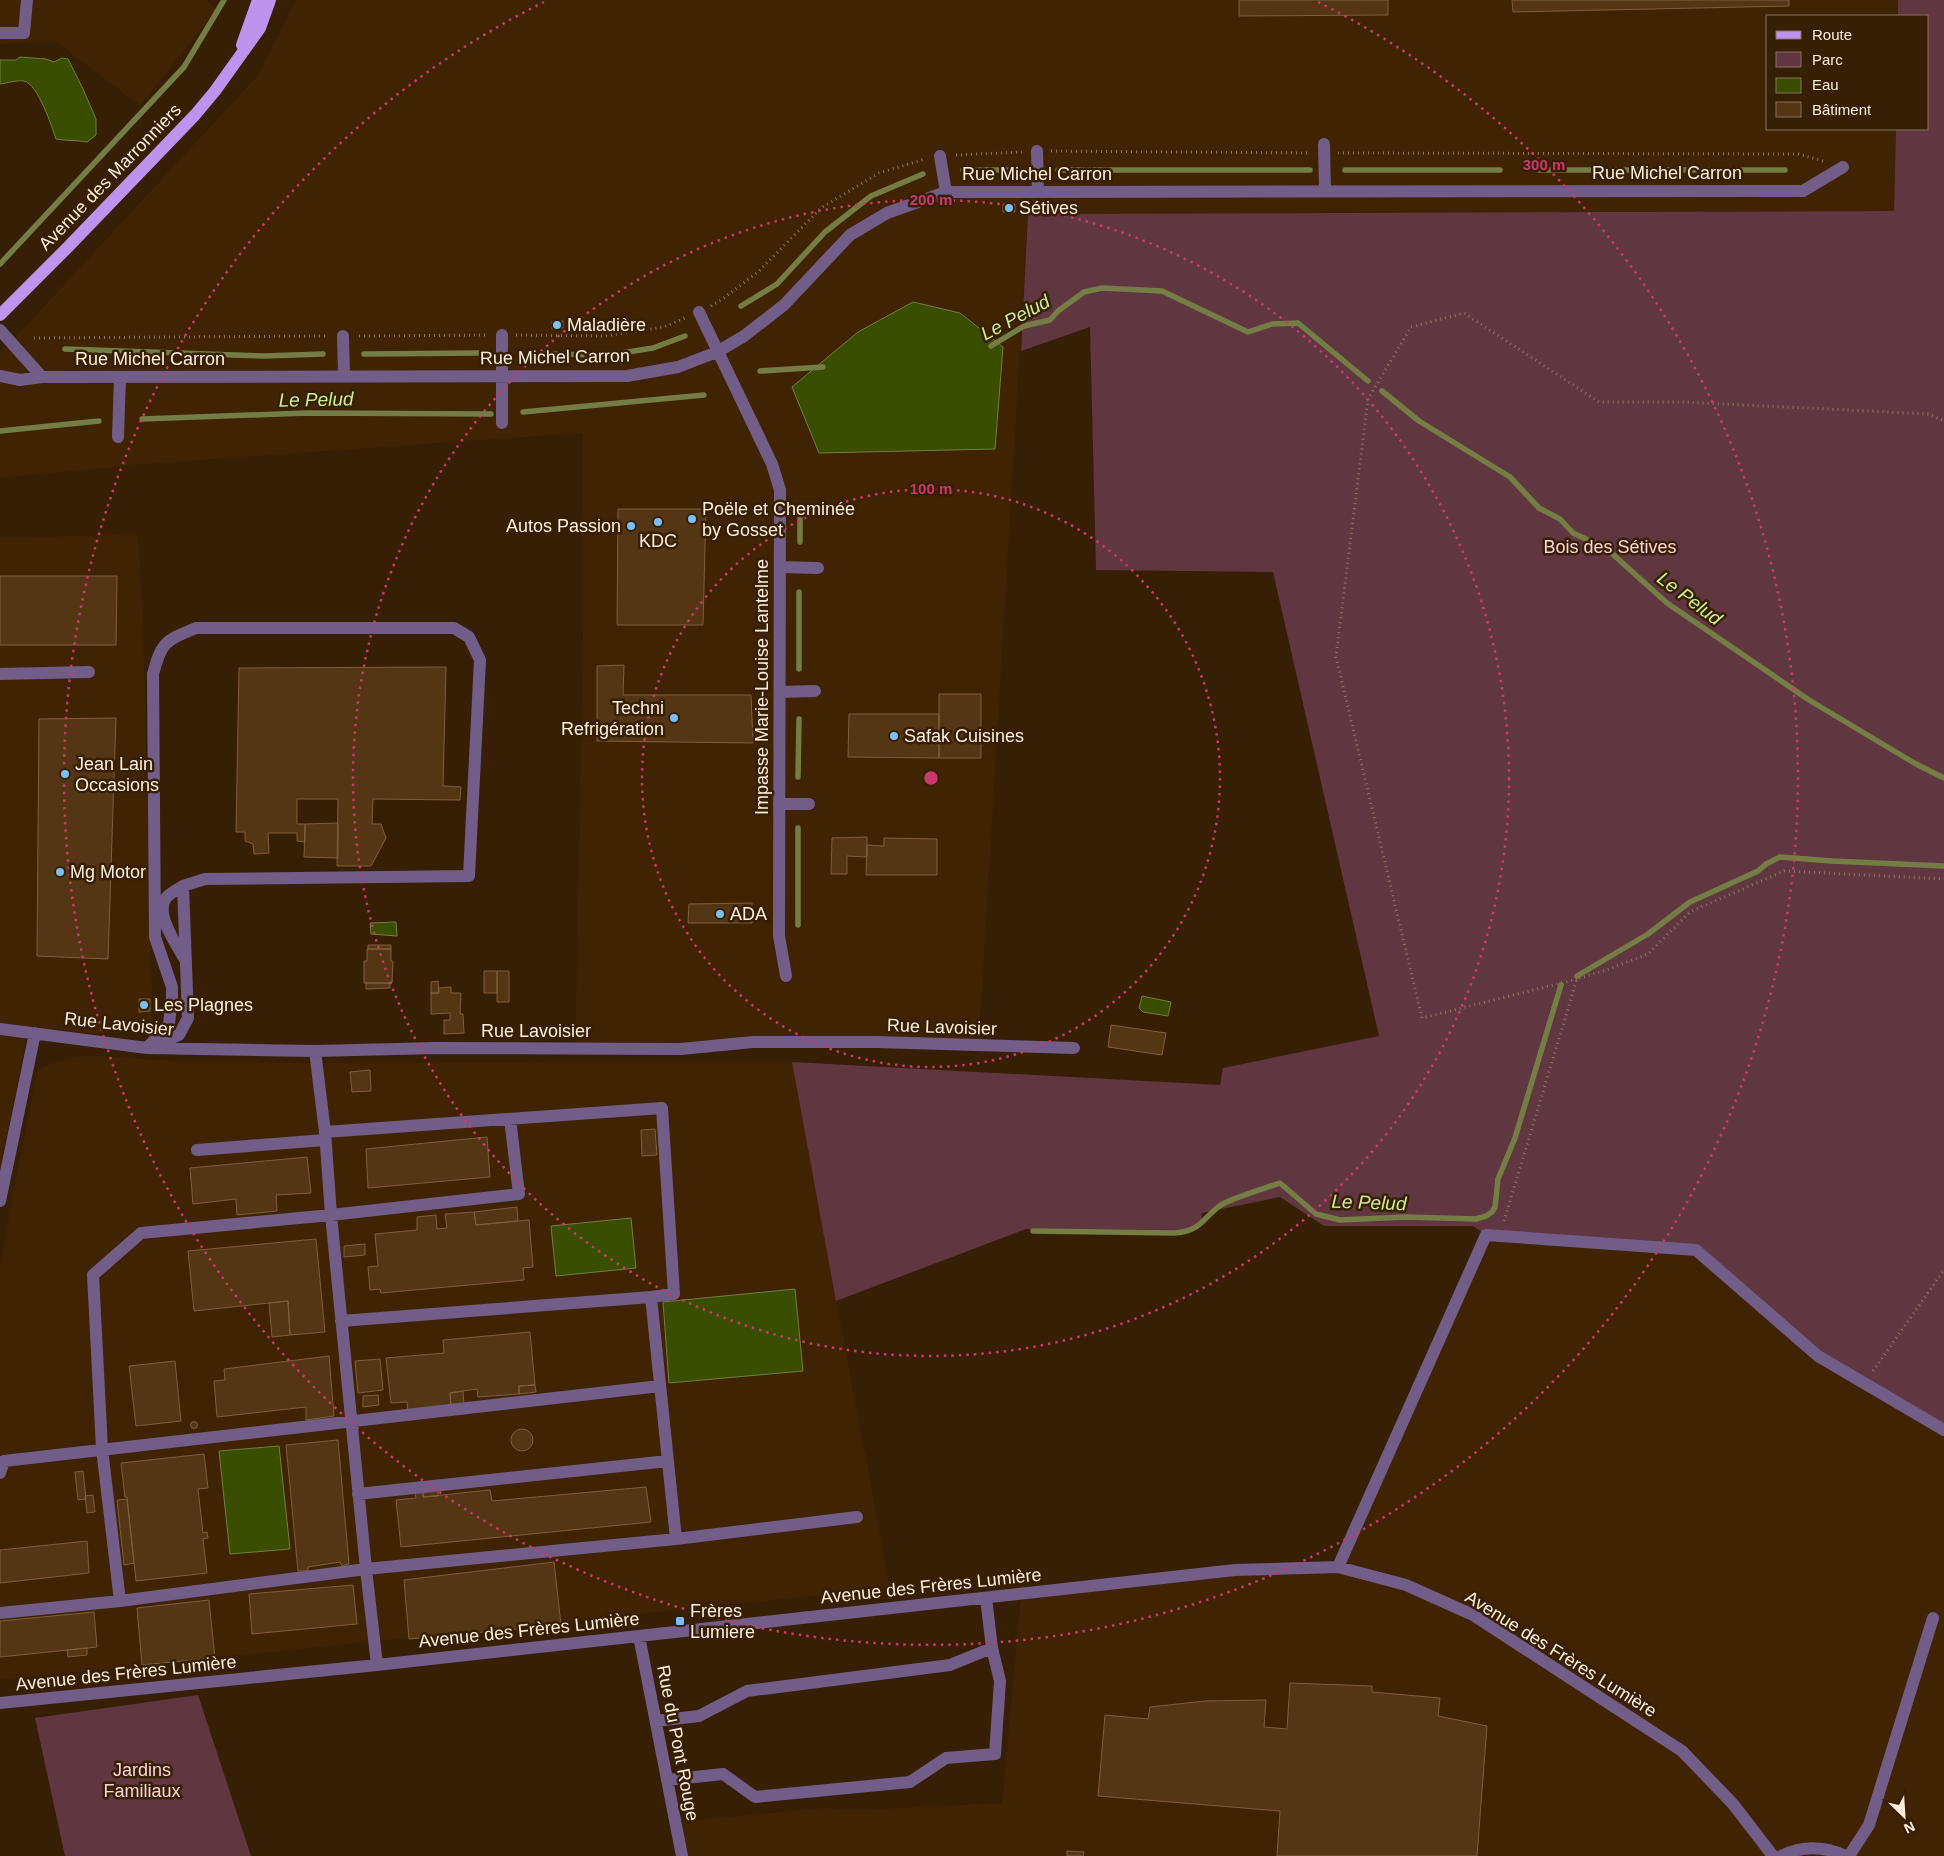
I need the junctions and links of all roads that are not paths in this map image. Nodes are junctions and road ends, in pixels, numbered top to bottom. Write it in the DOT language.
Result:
graph roads {
  1 [pos="27,0"];
  2 [pos="258,0"];
  3 [pos="270,0"];
  4 [pos="0,33"];
  5 [pos="238,57"];
  6 [pos="1324,149"];
  7 [pos="1037,151"];
  8 [pos="940,156"];
  9 [pos="1843,167"];
  10 [pos="1325,190"];
  11 [pos="1038,191"];
  12 [pos="946,192"];
  13 [pos="699,312"];
  14 [pos="0,315"];
  15 [pos="0,330"];
  16 [pos="502,335"];
  17 [pos="344,336"];
  18 [pos="717,352"];
  19 [pos="344,375"];
  20 [pos="0,376"];
  21 [pos="502,376"];
  22 [pos="42,377"];
  23 [pos="120,377"];
  24 [pos="502,423"];
  25 [pos="118,437"];
  26 [pos="780,567"];
  27 [pos="818,568"];
  28 [pos="89,672"];
  29 [pos="0,674"];
  30 [pos="815,691"];
  31 [pos="780,692"];
  32 [pos="779,804"];
  33 [pos="809,804"];
  34 [pos="183,886"];
  35 [pos="187,963"];
  36 [pos="786,976"];
  37 [pos="0,1029"];
  38 [pos="35,1033"];
  39 [pos="147,1048"];
  40 [pos="1074,1048"];
  41 [pos="315,1051"];
  42 [pos="510,1119"];
  43 [pos="325,1136"];
  44 [pos="197,1150"];
  45 [pos="0,1201"];
  46 [pos="331,1215"];
  47 [pos="651,1297"];
  48 [pos="341,1320"];
  49 [pos="660,1386"];
  50 [pos="351,1421"];
  51 [pos="1944,1430"];
  52 [pos="102,1449"];
  53 [pos="668,1461"];
  54 [pos="0,1473"];
  55 [pos="358,1494"];
  56 [pos="857,1517"];
  57 [pos="676,1539"];
  58 [pos="1338,1567"];
  59 [pos="366,1569"];
  60 [pos="986,1598"];
  61 [pos="120,1601"];
  62 [pos="0,1613"];
  63 [pos="1933,1618"];
  64 [pos="639,1636"];
  65 [pos="992,1648"];
  66 [pos="376,1664"];
  67 [pos="0,1703"];
  68 [pos="656,1721"];
  69 [pos="667,1780"];
  70 [pos="682,1856"];
  71 [pos="1773,1856"];
  72 [pos="1780,1856"];
  73 [pos="1848,1856"];
  1 -- 4 [label="street"];
  2 -- 5 [label="main road, Avenue des Marronniers"];
  3 -- 5 [label="main road, Avenue des Marronniers"];
  5 -- 14 [label="main road, Avenue des Marronniers"];
  6 -- 10 [label="street"];
  7 -- 11 [label="street"];
  8 -- 12 [label="street"];
  9 -- 10 [label="street, Rue Michel Carron"];
  10 -- 11 [label="street, Rue Michel Carron"];
  11 -- 12 [label="street, Rue Michel Carron"];
  12 -- 18 [label="street, Rue Michel Carron"];
  13 -- 18 [label="street, Impasse Marie-Louise Lantelme"];
  15 -- 22 [label="street"];
  16 -- 21 [label="street"];
  17 -- 19 [label="street"];
  18 -- 21 [label="street, Rue Michel Carron"];
  18 -- 26 [label="street, Impasse Marie-Louise Lantelme"];
  19 -- 21 [label="street, Rue Michel Carron"];
  19 -- 23 [label="street, Rue Michel Carron"];
  20 -- 22 [label="street, Rue Michel Carron"];
  21 -- 24 [label="street"];
  22 -- 23 [label="street, Rue Michel Carron"];
  23 -- 25 [label="street"];
  26 -- 27 [label="street"];
  26 -- 31 [label="street, Impasse Marie-Louise Lantelme"];
  28 -- 29 [label="street"];
  30 -- 31 [label="street"];
  31 -- 32 [label="street, Impasse Marie-Louise Lantelme"];
  32 -- 33 [label="street"];
  32 -- 36 [label="street, Impasse Marie-Louise Lantelme"];
  34 -- 35 [label="street"];
  34 -- 35 [label="street"];
  34 -- 39 [label="street"];
  35 -- 39 [label="street"];
  37 -- 38 [label="street, Rue Lavoisier"];
  38 -- 39 [label="street, Rue Lavoisier"];
  38 -- 45 [label="street"];
  39 -- 41 [label="street, Rue Lavoisier"];
  40 -- 41 [label="street, Rue Lavoisier"];
  41 -- 43 [label="street"];
  42 -- 43 [label="street"];
  42 -- 46 [label="street"];
  42 -- 47 [label="street"];
  43 -- 44 [label="street"];
  43 -- 46 [label="street"];
  46 -- 48 [label="street"];
  46 -- 52 [label="street"];
  47 -- 48 [label="street"];
  47 -- 49 [label="street"];
  48 -- 50 [label="street"];
  49 -- 50 [label="street"];
  49 -- 53 [label="street"];
  50 -- 52 [label="street"];
  50 -- 55 [label="street"];
  51 -- 58 [label="street"];
  52 -- 54 [label="street"];
  52 -- 61 [label="street"];
  53 -- 55 [label="street"];
  53 -- 57 [label="street"];
  55 -- 59 [label="street"];
  56 -- 57 [label="street"];
  57 -- 59 [label="street"];
  58 -- 60 [label="street, Avenue des Frères Lumière"];
  58 -- 71 [label="street, Avenue des Frères Lumière"];
  59 -- 61 [label="street"];
  59 -- 66 [label="street"];
  60 -- 64 [label="street, Avenue des Frères Lumière"];
  60 -- 65 [label="street"];
  61 -- 62 [label="street"];
  63 -- 73 [label="street"];
  64 -- 66 [label="street, Avenue des Frères Lumière"];
  64 -- 68 [label="street, Rue du Pont Rouge"];
  65 -- 68 [label="street"];
  65 -- 69 [label="street"];
  66 -- 67 [label="street, Avenue des Frères Lumière"];
  68 -- 69 [label="street, Rue du Pont Rouge"];
  69 -- 70 [label="street, Rue du Pont Rouge"];
  72 -- 73 [label="street"];
}
